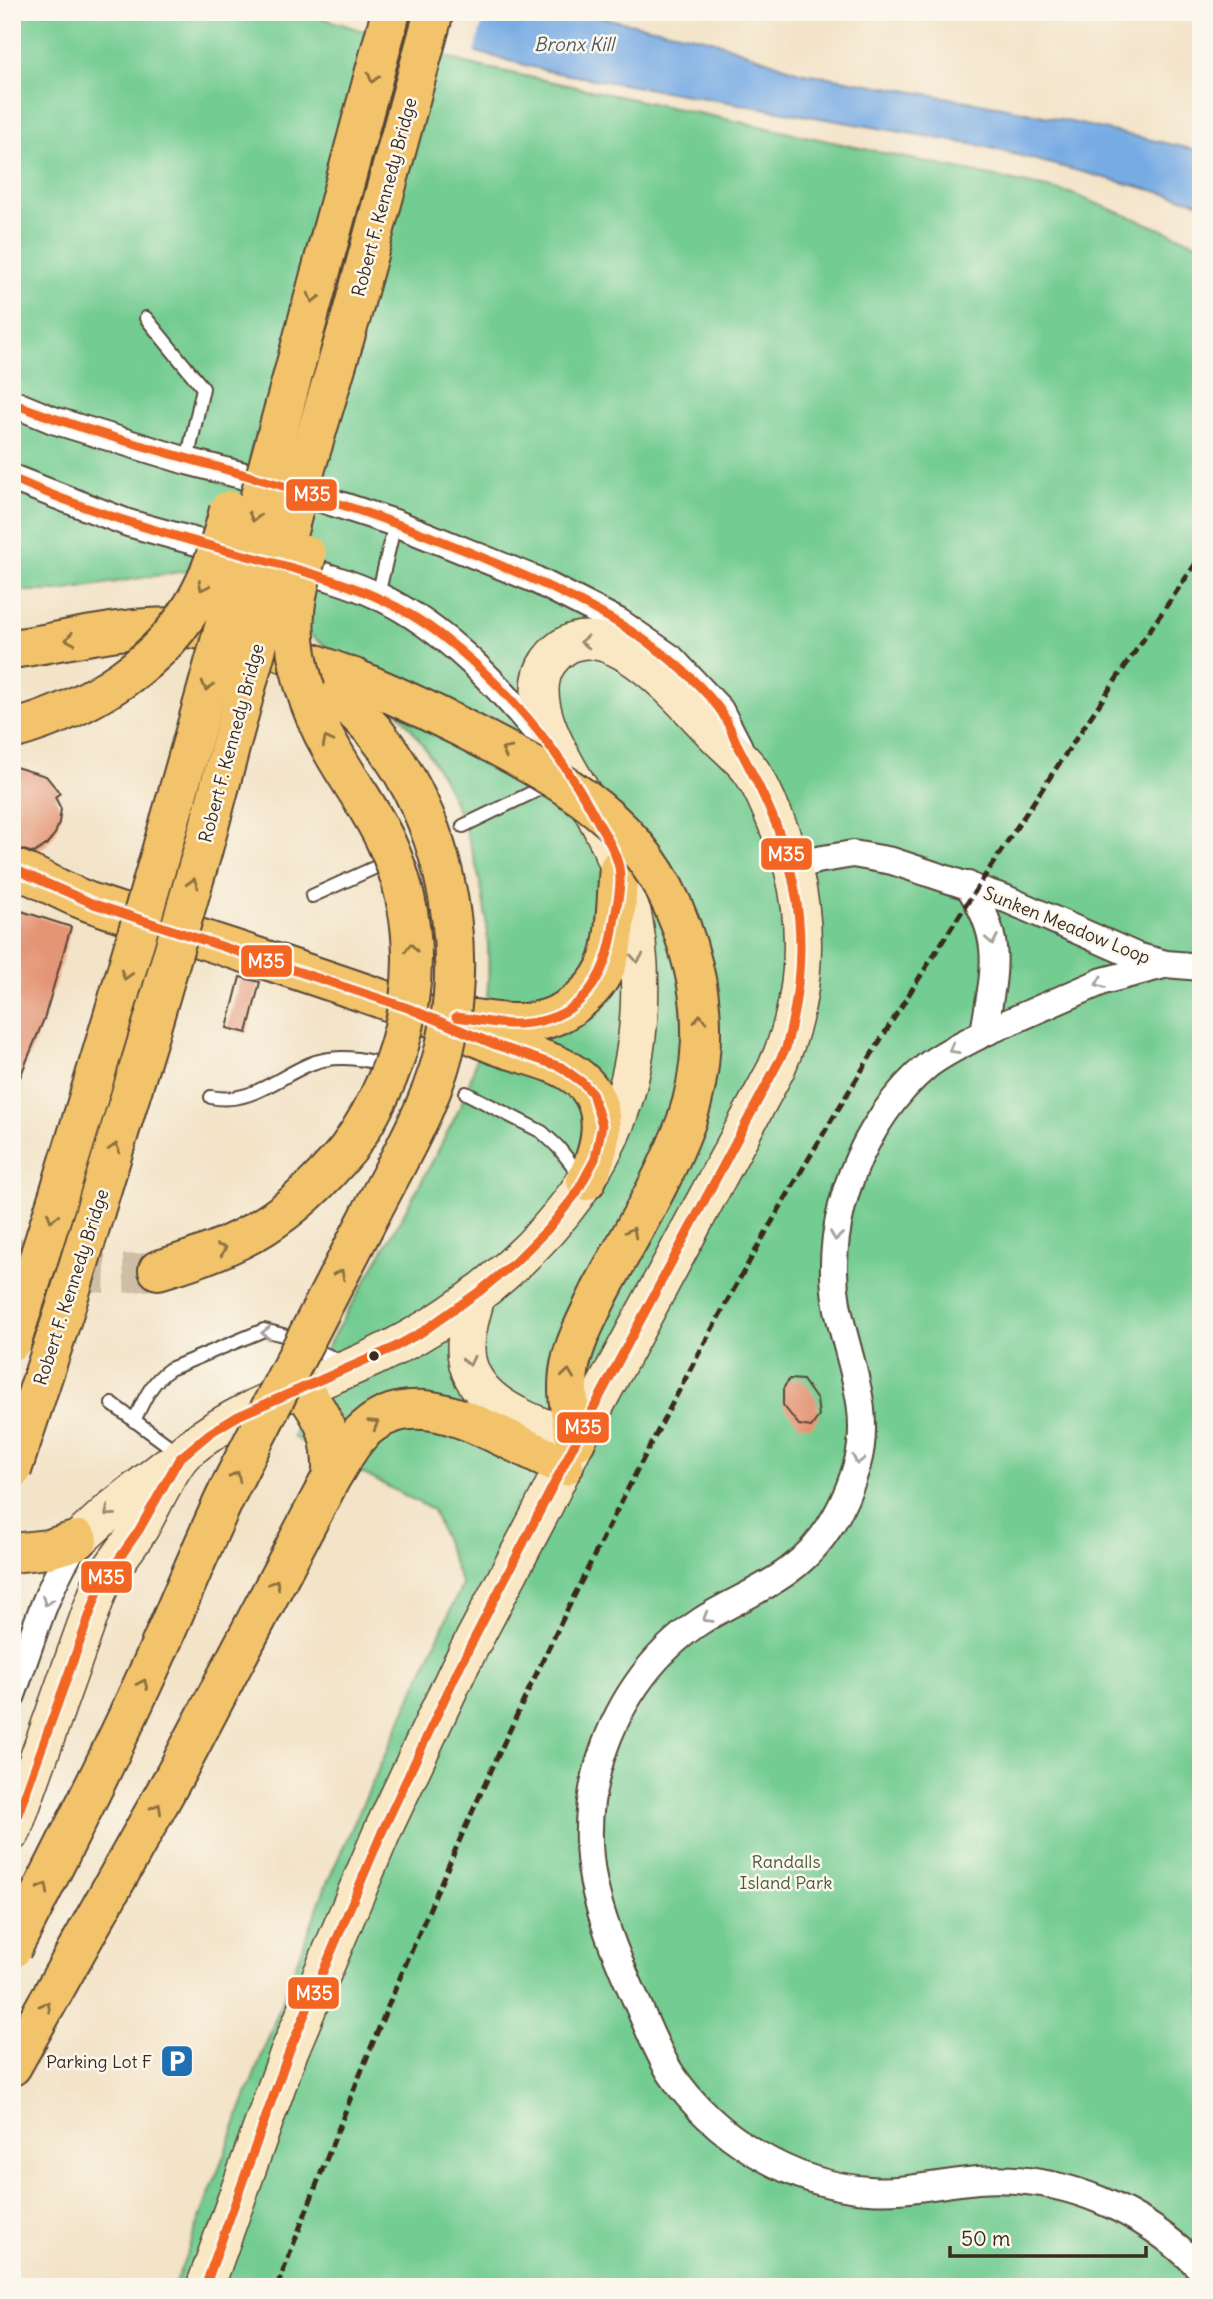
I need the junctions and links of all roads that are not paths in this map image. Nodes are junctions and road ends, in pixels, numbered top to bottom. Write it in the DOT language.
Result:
graph roads {
  1 [pos="365,12"];
  2 [pos="391,12"];
  3 [pos="434,12"];
  4 [pos="351,317"];
  5 [pos="146,318"];
  6 [pos="12,404"];
  7 [pos="187,461"];
  8 [pos="12,478"];
  9 [pos="395,523"];
  10 [pos="378,595"];
  11 [pos="12,649"];
  12 [pos="346,687"];
  13 [pos="12,730"];
  14 [pos="751,770"];
  15 [pos="571,774"];
  16 [pos="463,825"];
  17 [pos="376,867"];
  18 [pos="793,867"];
  19 [pos="12,868"];
  20 [pos="619,868"];
  21 [pos="968,885"];
  22 [pos="12,887"];
  23 [pos="312,896"];
  24 [pos="88,902"];
  25 [pos="1166,964"];
  26 [pos="1201,967"];
  27 [pos="419,1012"];
  28 [pos="984,1033"];
  29 [pos="374,1062"];
  30 [pos="466,1093"];
  31 [pos="211,1097"];
  32 [pos="586,1181"];
  33 [pos="158,1270"];
  34 [pos="477,1294"];
  35 [pos="12,1341"];
  36 [pos="351,1367"];
  37 [pos="301,1387"];
  38 [pos="112,1405"];
  39 [pos="134,1421"];
  40 [pos="570,1453"];
  41 [pos="181,1454"];
  42 [pos="12,1470"];
  43 [pos="331,1476"];
  44 [pos="78,1541"];
  45 [pos="12,1553"];
  46 [pos="12,1695"];
  47 [pos="12,1832"];
  48 [pos="12,1949"];
  49 [pos="12,2066"];
  50 [pos="1201,2269"];
  51 [pos="205,2287"];
  1 -- 13 [label="highway, one-way, bridge"];
  2 -- 35 [label="highway, one-way, bridge"];
  3 -- 4 [label="highway, Robert F. Kennedy Bridge"];
  33 -- 4 [label="highway, one-way, bridge"];
  42 -- 4 [label="highway, Robert F. Kennedy Bridge, one-way, bridge"];
  5 -- 7 [label="lane"];
  6 -- 7 [label="street"];
  7 -- 9 [label="street"];
  8 -- 10 [label="street"];
  9 -- 10 [label="lane"];
  9 -- 14 [label="street"];
  10 -- 15 [label="street"];
  12 -- 11 [label="highway, one-way"];
  40 -- 12 [label="highway, one-way, bridge"];
  48 -- 12 [label="highway, one-way, bridge"];
  14 -- 15 [label="street, one-way"];
  14 -- 18 [label="street"];
  15 -- 16 [label="lane"];
  15 -- 20 [label="street"];
  17 -- 23 [label="lane"];
  18 -- 21 [label="street, Sunken Meadow Loop"];
  18 -- 40 [label="street"];
  19 -- 24 [label="highway"];
  20 -- 27 [label="highway"];
  20 -- 32 [label="street, one-way"];
  21 -- 25 [label="street, Sunken Meadow Loop"];
  21 -- 28 [label="street, Sunken Meadow Loop, one-way"];
  22 -- 24 [label="highway"];
  24 -- 27 [label="highway"];
  25 -- 26 [label="street, Sunken Meadow Loop"];
  25 -- 28 [label="street, Sunken Meadow Loop, one-way"];
  27 -- 32 [label="highway"];
  28 -- 50 [label="street, Sunken Meadow Loop, one-way"];
  29 -- 31 [label="lane"];
  30 -- 32 [label="lane"];
  32 -- 34 [label="street"];
  34 -- 36 [label="street"];
  34 -- 40 [label="street, one-way"];
  36 -- 37 [label="street"];
  36 -- 39 [label="lane, one-way"];
  37 -- 41 [label="street"];
  37 -- 43 [label="highway"];
  38 -- 39 [label="lane"];
  39 -- 41 [label="lane"];
  43 -- 40 [label="highway, one-way"];
  40 -- 51 [label="street"];
  41 -- 44 [label="street, one-way"];
  41 -- 47 [label="street"];
  49 -- 43 [label="highway, one-way"];
  44 -- 45 [label="highway"];
  44 -- 46 [label="street, one-way"];
}
